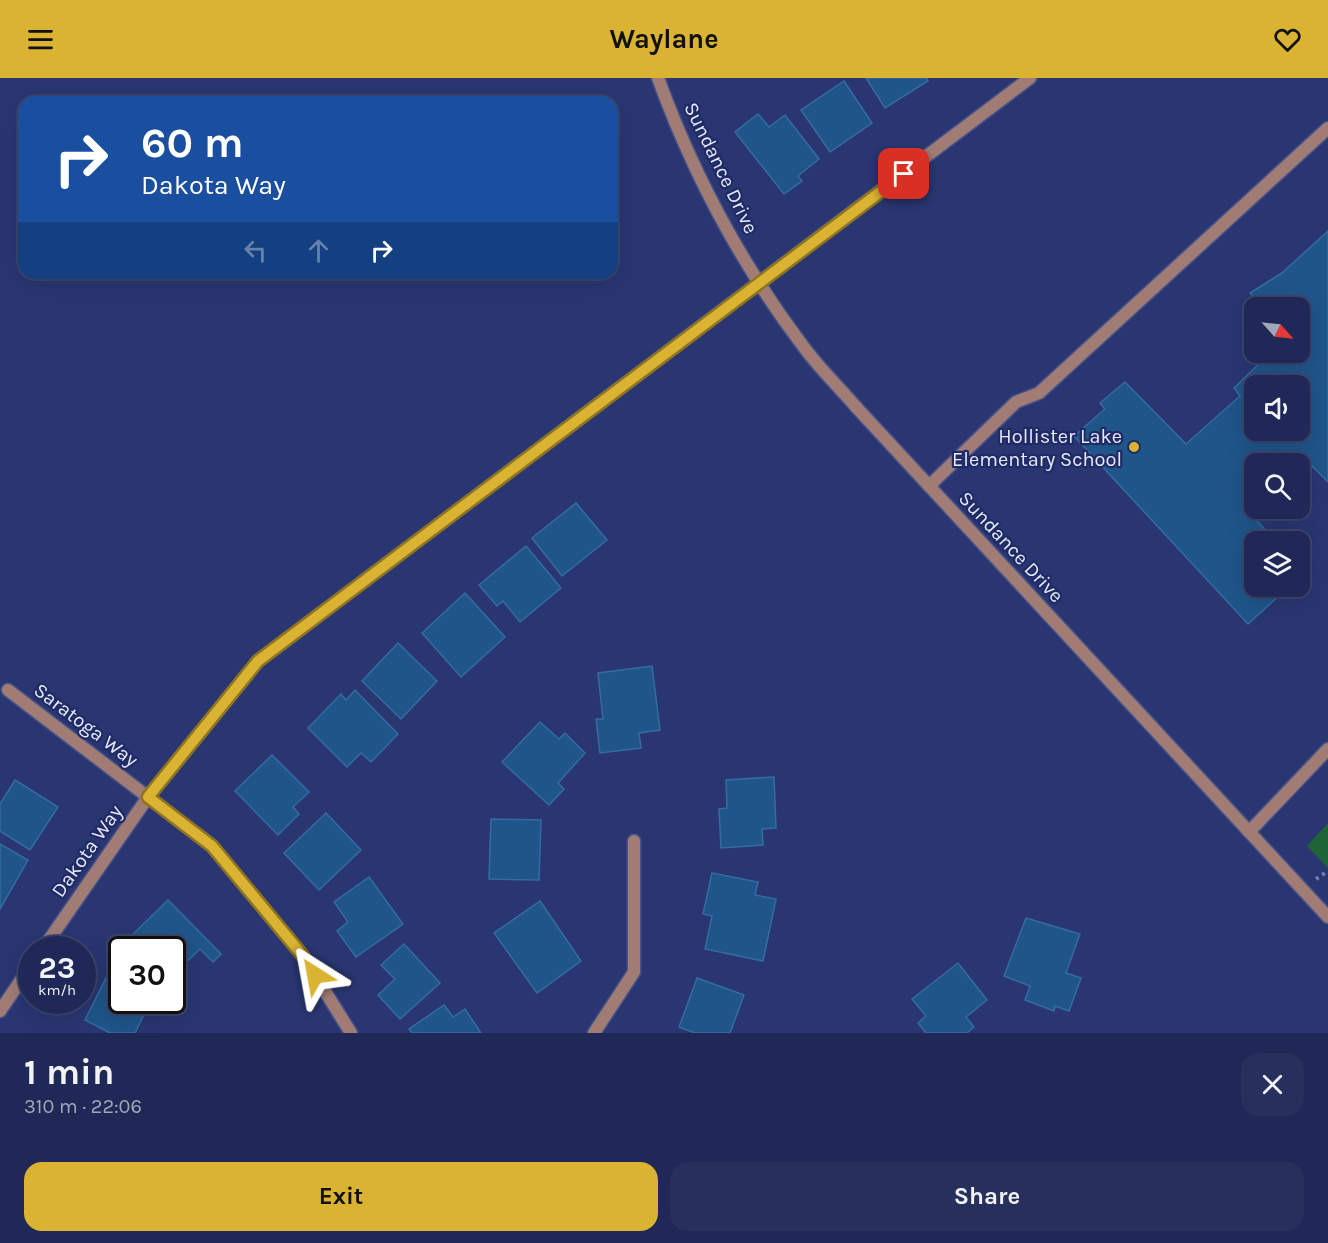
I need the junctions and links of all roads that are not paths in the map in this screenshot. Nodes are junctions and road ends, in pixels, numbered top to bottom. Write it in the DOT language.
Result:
graph roads {
  1 [pos="658,78"];
  2 [pos="1030,78"];
  3 [pos="1328,128"];
  4 [pos="759,283"];
  5 [pos="929,486"];
  6 [pos="8,690"];
  7 [pos="1328,749"];
  8 [pos="148,797"];
  9 [pos="1250,832"];
  10 [pos="634,841"];
  11 [pos="1328,917"];
  12 [pos="52,936"];
  13 [pos="18,985"];
  14 [pos="0,1011"];
  15 [pos="351,1033"];
  16 [pos="594,1033"];
  1 -- 4 [label="street, Sundance Drive"];
  2 -- 4 [label="street, Dakota Way"];
  3 -- 5 [label="street"];
  4 -- 5 [label="street, Sundance Drive"];
  4 -- 8 [label="street, Dakota Way"];
  5 -- 9 [label="street, Sundance Drive"];
  6 -- 8 [label="street, Saratoga Way"];
  7 -- 9 [label="street"];
  8 -- 12 [label="street, Dakota Way"];
  8 -- 15 [label="street, Saratoga Way"];
  9 -- 11 [label="street, Sundance Drive"];
  10 -- 16 [label="street"];
  13 -- 14 [label="street"];
}
